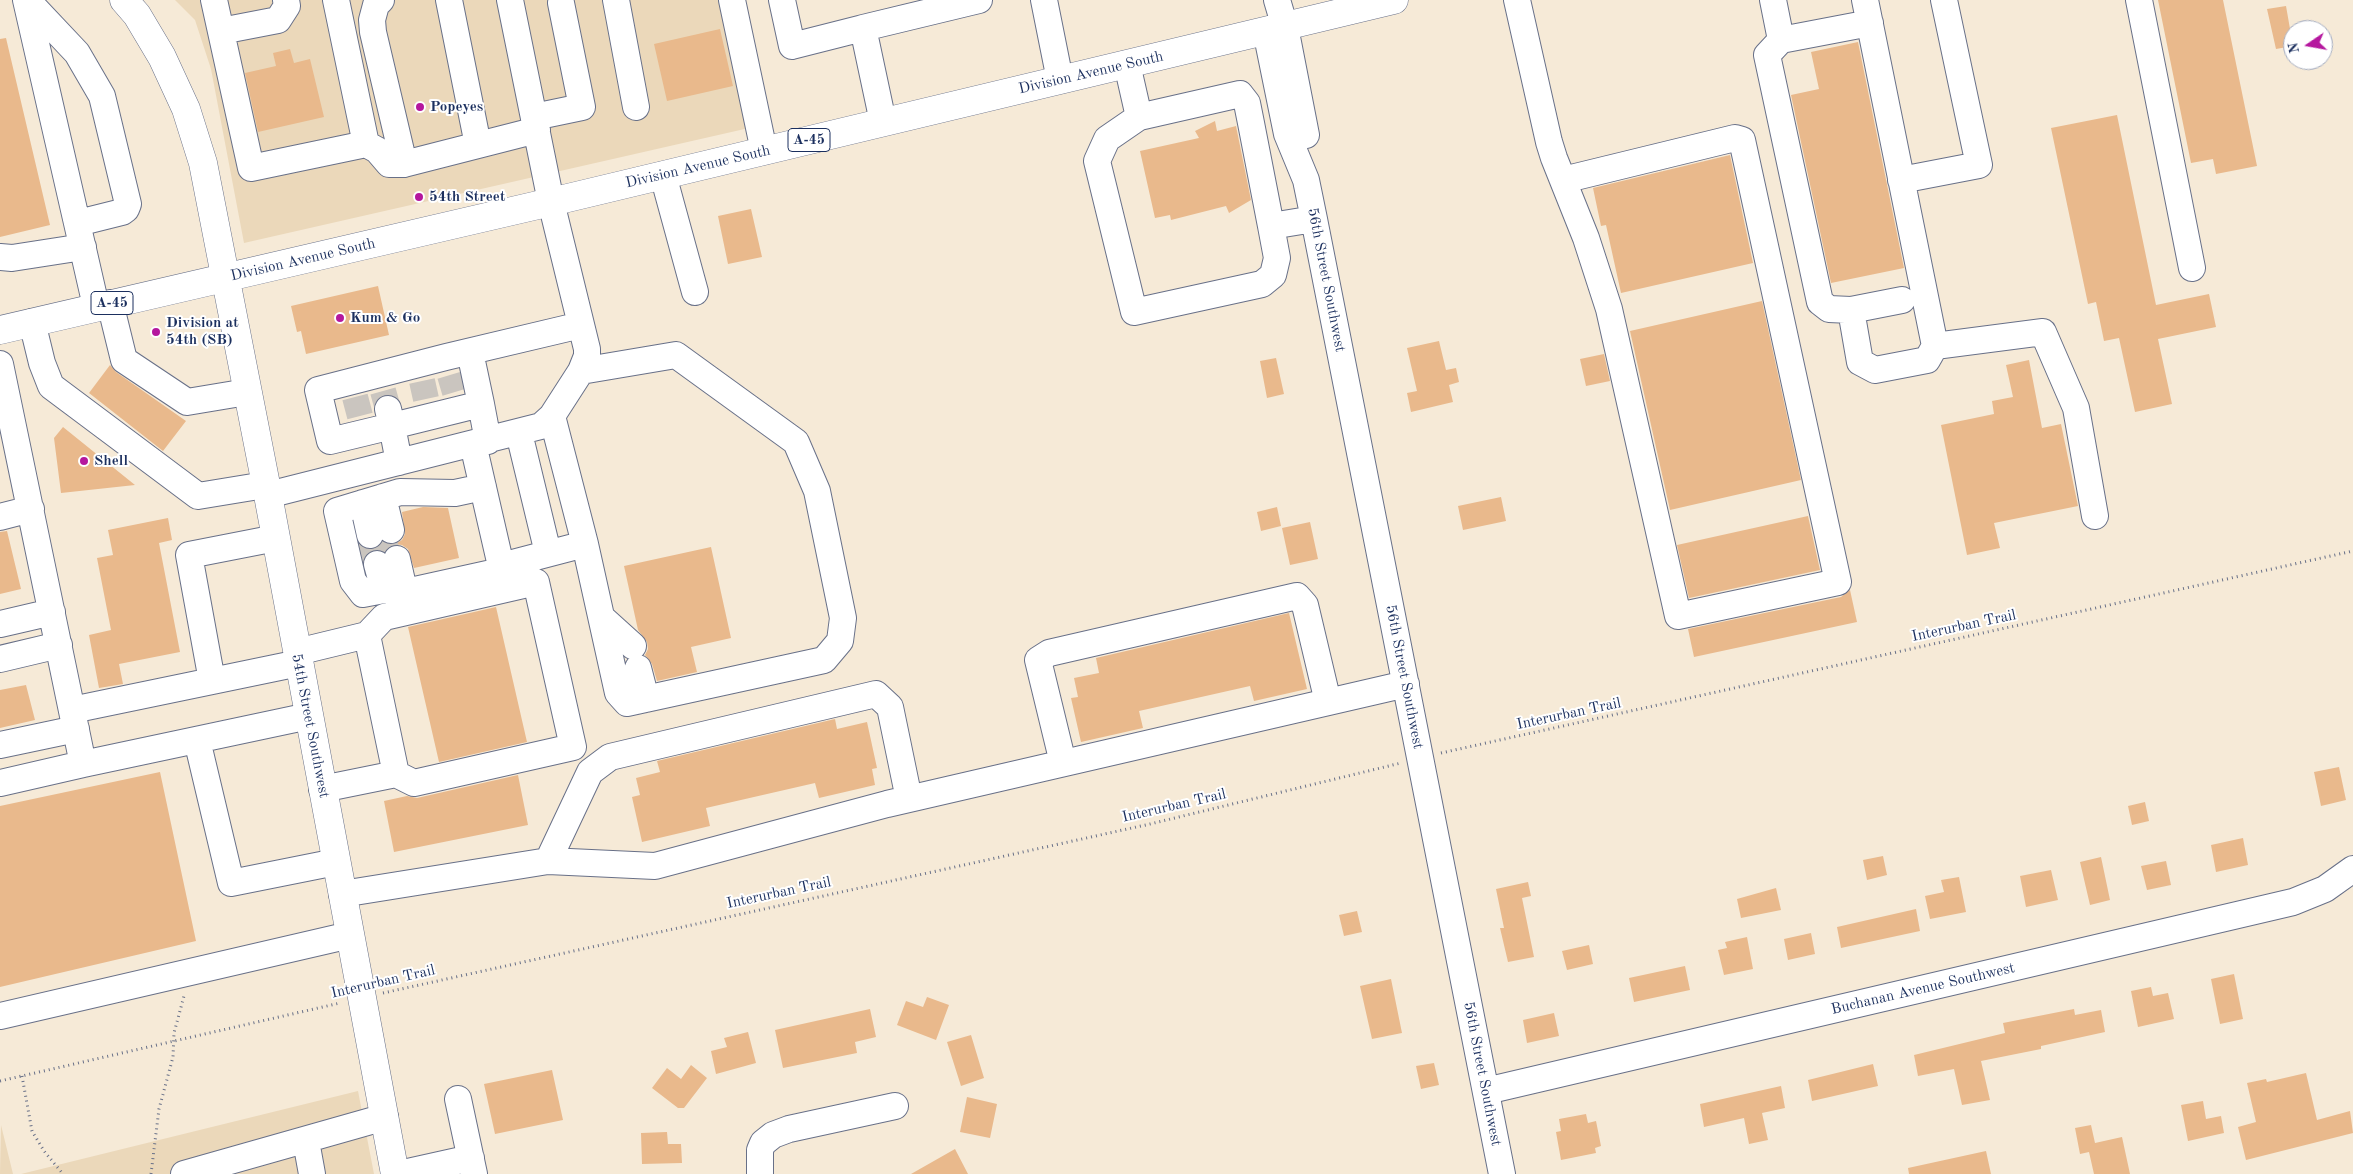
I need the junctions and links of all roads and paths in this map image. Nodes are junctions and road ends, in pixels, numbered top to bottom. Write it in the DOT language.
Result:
graph roads {
  1 [pos="27,0"];
  2 [pos="124,0"];
  3 [pos="214,0"];
  4 [pos="286,0"];
  5 [pos="336,0"];
  6 [pos="381,0"];
  7 [pos="449,0"];
  8 [pos="510,0"];
  9 [pos="616,0"];
  10 [pos="732,0"];
  11 [pos="782,0"];
  12 [pos="979,0"];
  13 [pos="1044,0"];
  14 [pos="1277,0"];
  15 [pos="1517,0"];
  16 [pos="1773,0"];
  17 [pos="1944,0"];
  18 [pos="2139,0"];
  19 [pos="566,1"];
  20 [pos="1377,2"];
  21 [pos="1868,12"];
  22 [pos="862,28"];
  23 [pos="1275,29"];
  24 [pos="221,31"];
  25 [pos="1781,40"];
  26 [pos="1127,64"];
  27 [pos="1060,80"];
  28 [pos="636,107"];
  29 [pos="1139,117"];
  30 [pos="883,122"];
  31 [pos="535,124"];
  32 [pos="366,144"];
  33 [pos="478,145"];
  34 [pos="764,151"];
  35 [pos="404,164"];
  36 [pos="663,175"];
  37 [pos="1563,180"];
  38 [pos="1902,180"];
  39 [pos="551,202"];
  40 [pos="1314,219"];
  41 [pos="1271,226"];
  42 [pos="80,235"];
  43 [pos="0,258"];
  44 [pos="2192,268"];
  45 [pos="224,278"];
  46 [pos="695,292"];
  47 [pos="1902,300"];
  48 [pos="103,305"];
  49 [pos="1851,310"];
  50 [pos="32,322"];
  51 [pos="581,325"];
  52 [pos="0,330"];
  53 [pos="1935,346"];
  54 [pos="0,364"];
  55 [pos="581,371"];
  56 [pos="460,382"];
  57 [pos="247,392"];
  58 [pos="404,395"];
  59 [pos="552,416"];
  60 [pos="519,433"];
  61 [pos="481,442"];
  62 [pos="399,462"];
  63 [pos="483,487"];
  64 [pos="267,490"];
  65 [pos="368,501"];
  66 [pos="30,509"];
  67 [pos="2095,516"];
  68 [pos="0,518"];
  69 [pos="375,533"];
  70 [pos="276,538"];
  71 [pos="585,544"];
  72 [pos="2353,551"];
  73 [pos="548,553"];
  74 [pos="382,563"];
  75 [pos="501,566"];
  76 [pos="388,591"];
  77 [pos="52,612"];
  78 [pos="602,618"];
  79 [pos="0,624"];
  80 [pos="368,635"];
  81 [pos="59,645"];
  82 [pos="298,657"];
  83 [pos="0,659"];
  84 [pos="212,681"];
  85 [pos="1406,684"];
  86 [pos="646,699"];
  87 [pos="1328,702"];
  88 [pos="309,716"];
  89 [pos="74,719"];
  90 [pos="197,740"];
  91 [pos="0,744"];
  92 [pos="1420,758"];
  93 [pos="84,764"];
  94 [pos="1063,764"];
  95 [pos="396,774"];
  96 [pos="0,783"];
  97 [pos="322,789"];
  98 [pos="909,799"];
  99 [pos="548,861"];
  100 [pos="336,862"];
  101 [pos="2353,869"];
  102 [pos="342,894"];
  103 [pos="350,934"];
  104 [pos="198,970"];
  105 [pos="363,998"];
  106 [pos="0,1016"];
  107 [pos="172,1042"];
  108 [pos="22,1076"];
  109 [pos="0,1081"];
  110 [pos="1486,1091"];
  111 [pos="458,1099"];
  112 [pos="894,1106"];
  113 [pos="384,1117"];
  114 [pos="306,1141"];
  115 [pos="245,1166"];
  116 [pos="472,1166"];
  117 [pos="62,1174"];
  118 [pos="151,1174"];
  119 [pos="184,1174"];
  120 [pos="312,1174"];
  121 [pos="395,1174"];
  122 [pos="399,1174"];
  123 [pos="760,1174"];
  124 [pos="1502,1174"];
  1 -- 42 [label="street"];
  1 -- 42 [label="street"];
  2 -- 45 [label="main road, 54th Street Southwest"];
  3 -- 24 [label="street"];
  4 -- 24 [label="street"];
  5 -- 32 [label="street"];
  6 -- 35 [label="street"];
  7 -- 33 [label="street"];
  8 -- 31 [label="street"];
  9 -- 28 [label="street"];
  10 -- 34 [label="street"];
  11 -- 22 [label="street"];
  12 -- 22 [label="street"];
  13 -- 27 [label="street"];
  14 -- 23 [label="street, 56th Street Southwest"];
  15 -- 37 [label="street"];
  16 -- 25 [label="street"];
  17 -- 38 [label="street"];
  18 -- 44 [label="street"];
  19 -- 31 [label="street"];
  20 -- 23 [label="main road, Division Avenue South / A-45"];
  21 -- 25 [label="street"];
  21 -- 38 [label="street"];
  22 -- 30 [label="street"];
  23 -- 26 [label="main road, Division Avenue South / A-45"];
  23 -- 40 [label="street, 56th Street Southwest"];
  24 -- 32 [label="street"];
  25 -- 49 [label="street"];
  26 -- 27 [label="main road, Division Avenue South / A-45"];
  26 -- 29 [label="street"];
  27 -- 30 [label="main road, Division Avenue South / A-45"];
  29 -- 41 [label="street"];
  29 -- 41 [label="street"];
  30 -- 34 [label="main road, Division Avenue South / A-45"];
  31 -- 33 [label="street"];
  31 -- 39 [label="street"];
  32 -- 35 [label="street"];
  33 -- 35 [label="street"];
  34 -- 36 [label="main road, Division Avenue South / A-45"];
  36 -- 39 [label="main road, Division Avenue South / A-45"];
  36 -- 46 [label="street"];
  37 -- 37 [label="street"];
  38 -- 53 [label="street"];
  39 -- 45 [label="main road, Division Avenue South / A-45"];
  39 -- 51 [label="street"];
  40 -- 41 [label="street"];
  40 -- 85 [label="street, 56th Street Southwest"];
  42 -- 43 [label="street"];
  42 -- 48 [label="street"];
  45 -- 48 [label="main road, Division Avenue South / A-45"];
  45 -- 57 [label="main road, 54th Street Southwest"];
  47 -- 49 [label="street"];
  48 -- 50 [label="main road, Division Avenue South / A-45"];
  48 -- 57 [label="street"];
  49 -- 53 [label="street"];
  50 -- 52 [label="main road, Division Avenue South / A-45"];
  50 -- 64 [label="street"];
  51 -- 55 [label="street"];
  51 -- 56 [label="street"];
  53 -- 67 [label="street"];
  54 -- 66 [label="street"];
  55 -- 59 [label="street"];
  55 -- 86 [label="street"];
  56 -- 58 [label="street"];
  56 -- 58 [label="street"];
  56 -- 61 [label="street"];
  57 -- 64 [label="main road, 54th Street Southwest"];
  58 -- 58 [label="street"];
  58 -- 62 [label="street"];
  59 -- 60 [label="street"];
  59 -- 71 [label="street"];
  60 -- 61 [label="street"];
  60 -- 73 [label="street"];
  61 -- 62 [label="street"];
  61 -- 63 [label="street"];
  62 -- 64 [label="street"];
  63 -- 65 [label="street"];
  63 -- 75 [label="street"];
  64 -- 70 [label="main road, 54th Street Southwest"];
  65 -- 69 [label="street"];
  65 -- 76 [label="street"];
  66 -- 68 [label="street"];
  66 -- 77 [label="street"];
  70 -- 82 [label="main road, 54th Street Southwest"];
  70 -- 84 [label="street"];
  71 -- 73 [label="street"];
  71 -- 78 [label="street"];
  72 -- 92 [label="path, Interurban Trail"];
  73 -- 75 [label="street"];
  74 -- 76 [label="street"];
  75 -- 76 [label="street"];
  77 -- 79 [label="street"];
  77 -- 81 [label="street"];
  78 -- 86 [label="street"];
  78 -- 86 [label="street"];
  80 -- 82 [label="street"];
  80 -- 95 [label="street"];
  80 -- 95 [label="street"];
  81 -- 83 [label="street"];
  81 -- 89 [label="street"];
  82 -- 84 [label="street"];
  82 -- 88 [label="main road, 54th Street Southwest"];
  84 -- 89 [label="street"];
  85 -- 87 [label="street"];
  85 -- 92 [label="street, 56th Street Southwest"];
  87 -- 94 [label="street"];
  87 -- 94 [label="street"];
  88 -- 90 [label="street"];
  88 -- 97 [label="main road, 54th Street Southwest"];
  89 -- 91 [label="street"];
  89 -- 93 [label="street"];
  90 -- 93 [label="street"];
  90 -- 100 [label="street"];
  92 -- 105 [label="path, Interurban Trail"];
  92 -- 110 [label="street, 56th Street Southwest"];
  93 -- 96 [label="street"];
  94 -- 98 [label="street"];
  95 -- 97 [label="street"];
  97 -- 100 [label="main road, 54th Street Southwest"];
  98 -- 99 [label="street"];
  98 -- 99 [label="street"];
  99 -- 102 [label="street"];
  100 -- 102 [label="main road, 54th Street Southwest"];
  101 -- 110 [label="street, Buchanan Avenue Southwest"];
  102 -- 103 [label="main road, 54th Street Southwest"];
  103 -- 104 [label="street"];
  103 -- 105 [label="main road, 54th Street Southwest"];
  104 -- 106 [label="street"];
  104 -- 107 [label="path"];
  105 -- 107 [label="path, Interurban Trail"];
  105 -- 113 [label="main road, 54th Street Southwest"];
  107 -- 108 [label="path, Interurban Trail"];
  107 -- 118 [label="path"];
  108 -- 109 [label="path, Interurban Trail"];
  108 -- 117 [label="path"];
  110 -- 124 [label="street, 56th Street Southwest"];
  111 -- 116 [label="street"];
  112 -- 123 [label="street"];
  113 -- 114 [label="street"];
  113 -- 121 [label="main road, 54th Street Southwest"];
  114 -- 115 [label="street"];
  114 -- 120 [label="street"];
  115 -- 119 [label="street"];
  116 -- 122 [label="street"];
}
